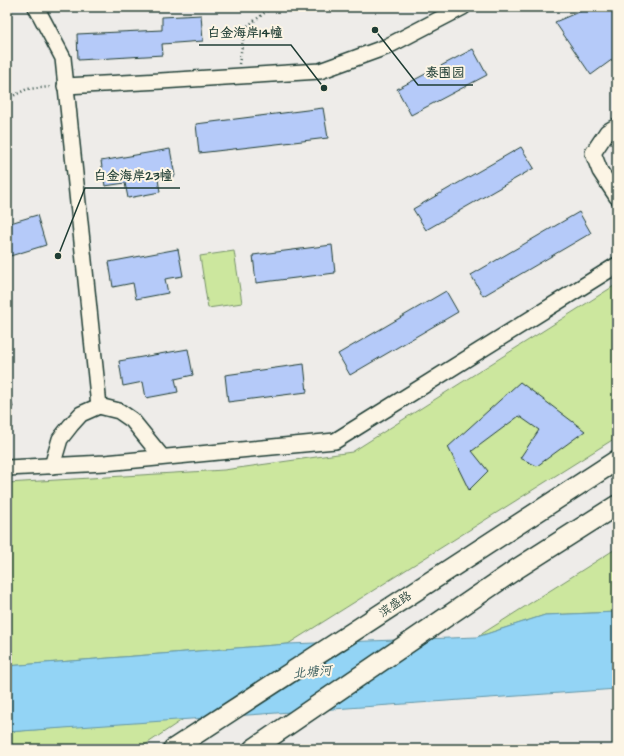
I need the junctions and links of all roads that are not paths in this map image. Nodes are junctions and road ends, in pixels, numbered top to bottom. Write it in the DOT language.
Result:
graph roads {
  1 [pos="36,7"];
  2 [pos="463,7"];
  3 [pos="65,86"];
  4 [pos="617,126"];
  5 [pos="617,197"];
  6 [pos="617,265"];
  7 [pos="99,406"];
  8 [pos="162,457"];
  9 [pos="617,460"];
  10 [pos="52,466"];
  11 [pos="7,468"];
  12 [pos="617,505"];
  13 [pos="255,748"];
  14 [pos="173,749"];
  1 -- 3 [label="street"];
  2 -- 3 [label="street"];
  3 -- 7 [label="street"];
  4 -- 5 [label="street"];
  6 -- 8 [label="street"];
  7 -- 8 [label="street"];
  7 -- 10 [label="street"];
  8 -- 10 [label="street"];
  9 -- 14 [label="main road, 滨盛路"];
  10 -- 11 [label="street"];
  12 -- 13 [label="main road"];
}
